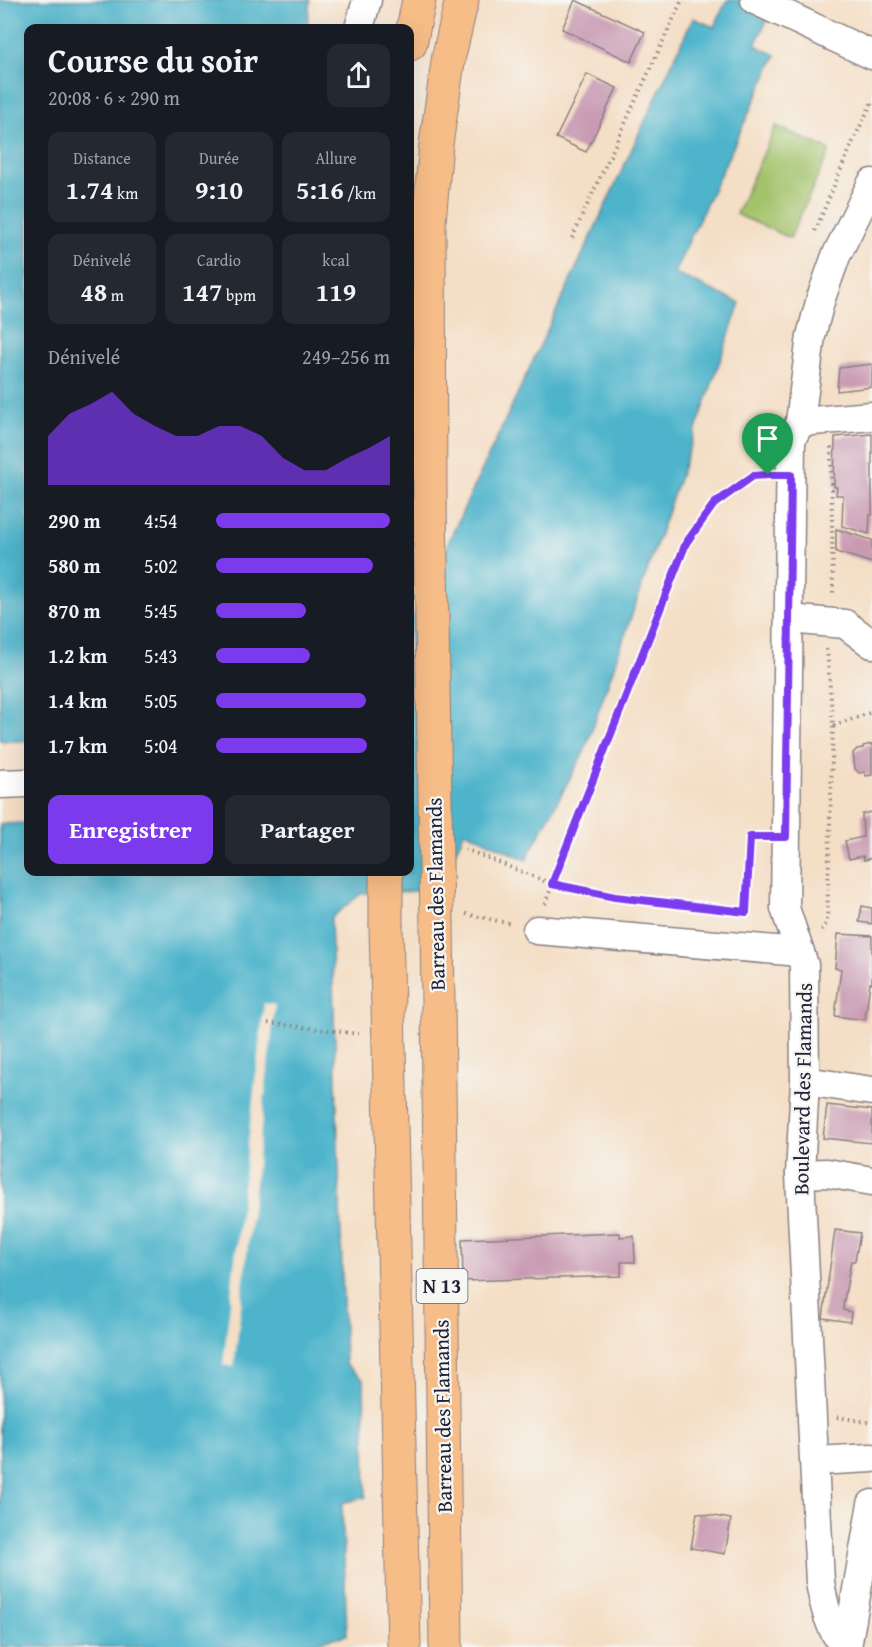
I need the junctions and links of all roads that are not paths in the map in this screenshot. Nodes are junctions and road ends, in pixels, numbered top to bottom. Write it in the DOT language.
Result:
graph roads {
  1 [pos="367,0"];
  2 [pos="419,0"];
  3 [pos="462,0"];
  4 [pos="765,5"];
  5 [pos="360,24"];
  6 [pos="414,24"];
  7 [pos="872,55"];
  8 [pos="872,183"];
  9 [pos="872,416"];
  10 [pos="800,423"];
  11 [pos="789,619"];
  12 [pos="872,644"];
  13 [pos="24,783"];
  14 [pos="0,784"];
  15 [pos="386,876"];
  16 [pos="537,930"];
  17 [pos="802,959"];
  18 [pos="805,1081"];
  19 [pos="872,1091"];
  20 [pos="800,1174"];
  21 [pos="872,1181"];
  22 [pos="872,1458"];
  23 [pos="815,1461"];
  24 [pos="872,1504"];
  25 [pos="404,1647"];
  26 [pos="446,1647"];
  27 [pos="846,1647"];
  1 -- 5 [label="street"];
  2 -- 6 [label="highway"];
  3 -- 26 [label="highway, Barreau des Flamands / N 13, bridge"];
  4 -- 7 [label="street"];
  8 -- 10 [label="street, Boulevard des Flamands"];
  9 -- 10 [label="street"];
  10 -- 11 [label="street, Boulevard des Flamands"];
  11 -- 12 [label="street"];
  11 -- 17 [label="street, Boulevard des Flamands"];
  13 -- 14 [label="street"];
  15 -- 25 [label="highway, Barreau des Flamands / N 13, bridge"];
  16 -- 17 [label="street"];
  17 -- 18 [label="street, Boulevard des Flamands"];
  18 -- 19 [label="street"];
  18 -- 20 [label="street, Boulevard des Flamands"];
  20 -- 21 [label="street"];
  20 -- 23 [label="street, Boulevard des Flamands"];
  22 -- 23 [label="street"];
  23 -- 27 [label="street, Boulevard des Flamands"];
  24 -- 27 [label="street"];
}
